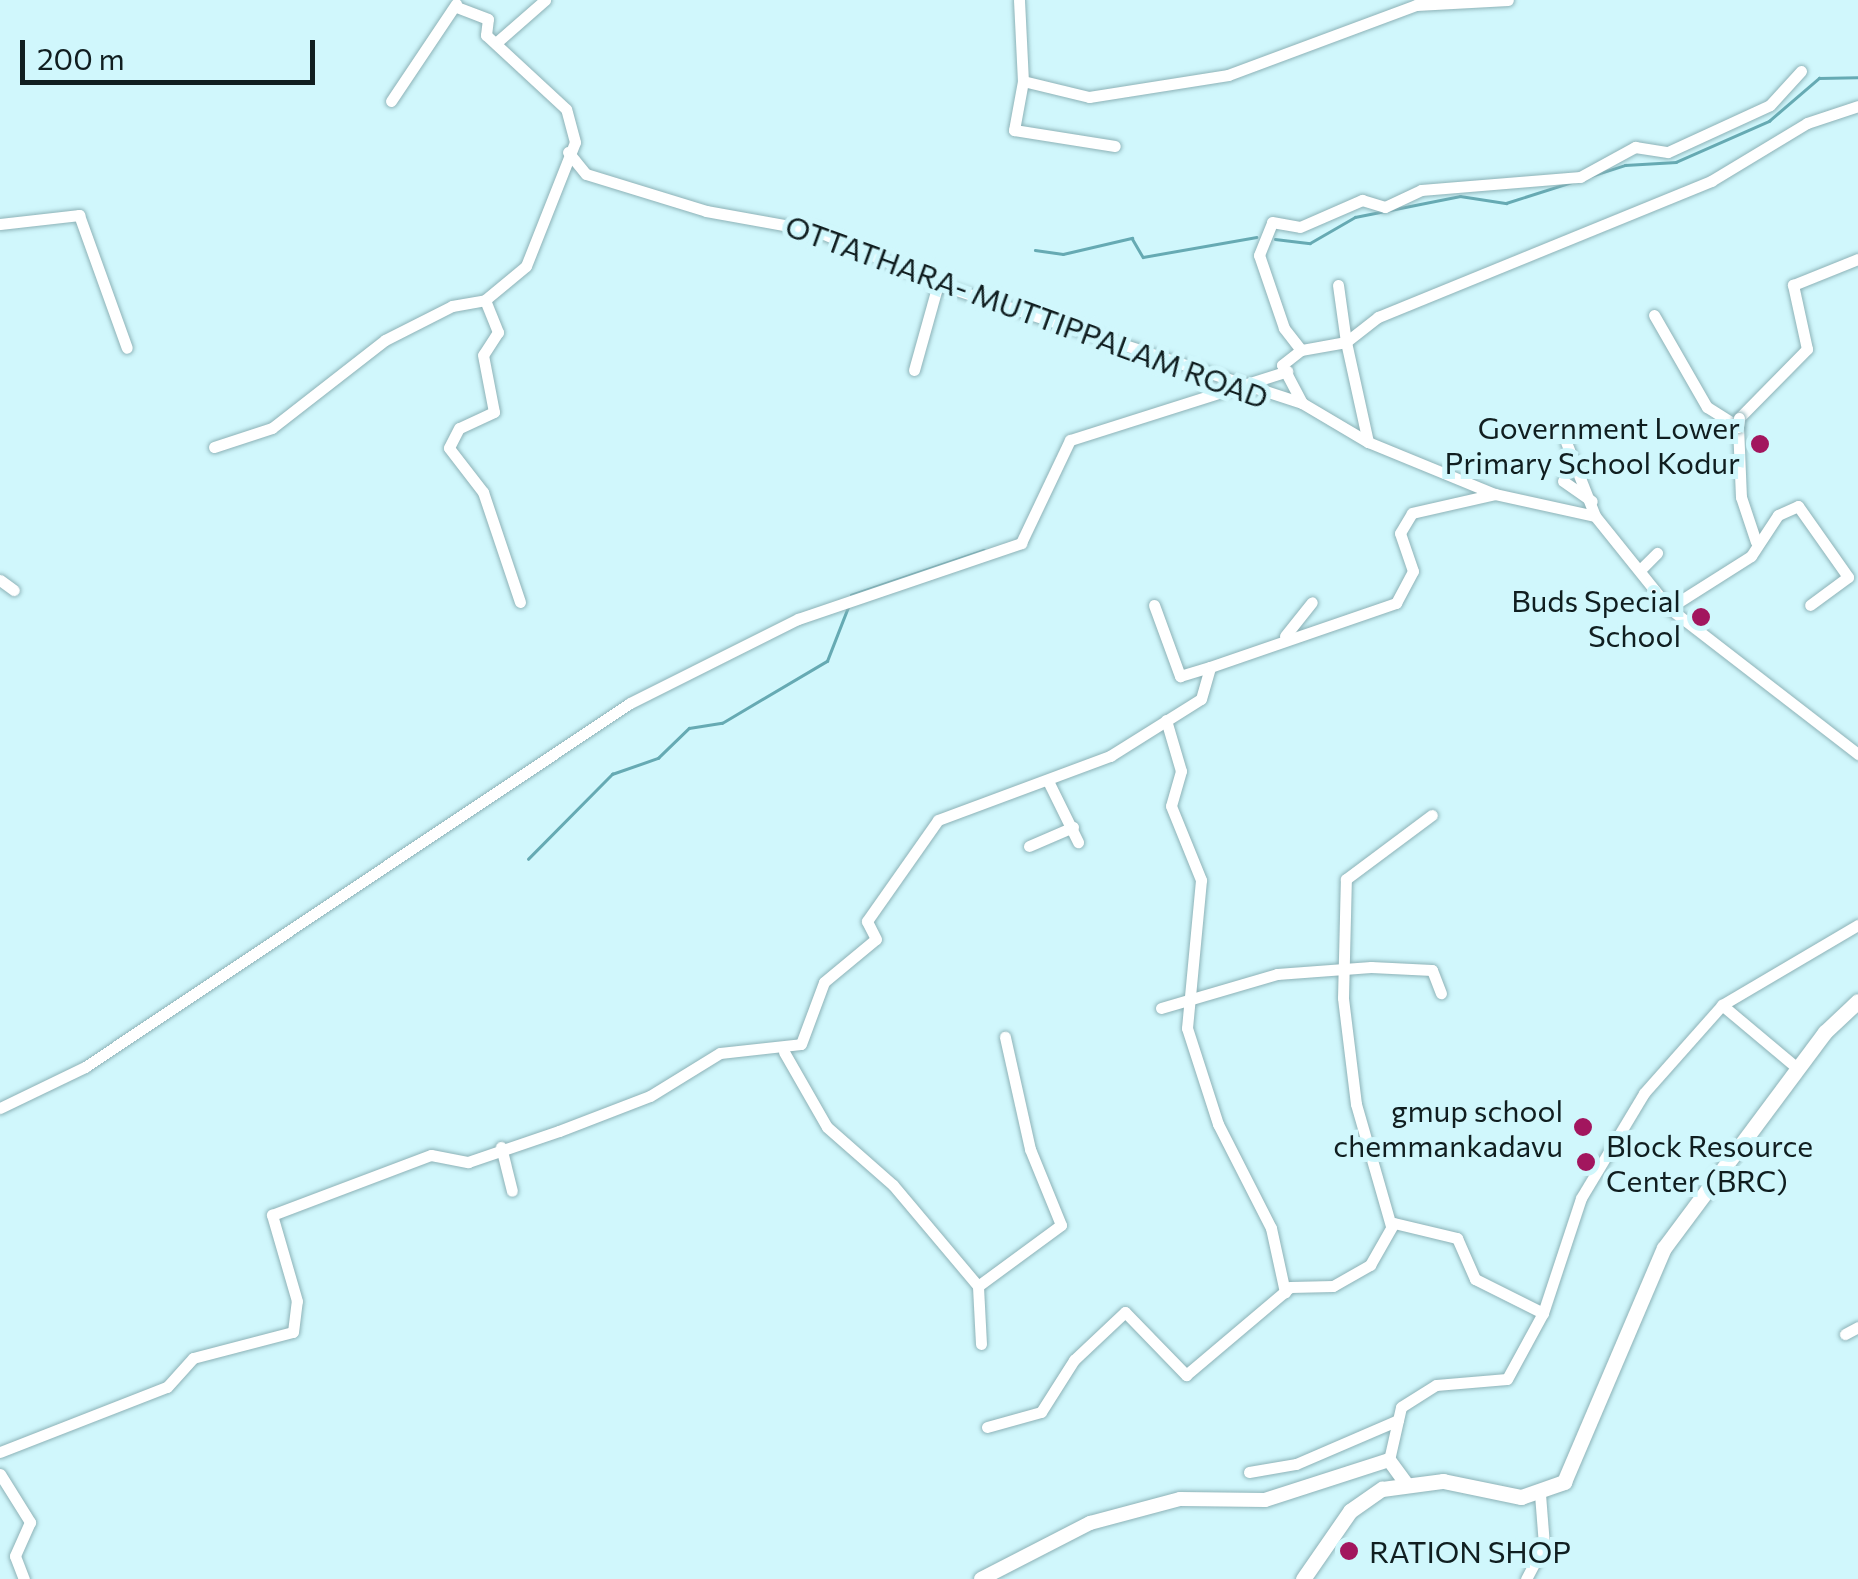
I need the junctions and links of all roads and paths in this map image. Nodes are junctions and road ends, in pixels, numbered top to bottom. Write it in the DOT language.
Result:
graph roads {
  1 [pos="545,0"];
  2 [pos="1019,0"];
  3 [pos="1508,0"];
  4 [pos="456,4"];
  5 [pos="497,42"];
  6 [pos="1800,71"];
  7 [pos="1023,81"];
  8 [pos="392,101"];
  9 [pos="1858,106"];
  10 [pos="1115,146"];
  11 [pos="568,152"];
  12 [pos="0,224"];
  13 [pos="1858,258"];
  14 [pos="938,284"];
  15 [pos="1338,286"];
  16 [pos="486,300"];
  17 [pos="1654,315"];
  18 [pos="1346,342"];
  19 [pos="127,348"];
  20 [pos="1302,350"];
  21 [pos="914,370"];
  22 [pos="1286,371"];
  23 [pos="1244,387"];
  24 [pos="1302,403"];
  25 [pos="1738,424"];
  26 [pos="1368,442"];
  27 [pos="1566,442"];
  28 [pos="214,447"];
  29 [pos="1563,481"];
  30 [pos="1495,494"];
  31 [pos="1595,509"];
  32 [pos="1756,542"];
  33 [pos="1657,553"];
  34 [pos="1643,566"];
  35 [pos="0,580"];
  36 [pos="14,590"];
  37 [pos="520,602"];
  38 [pos="1312,602"];
  39 [pos="1154,605"];
  40 [pos="1810,605"];
  41 [pos="1669,608"];
  42 [pos="1284,636"];
  43 [pos="1210,667"];
  44 [pos="1166,720"];
  45 [pos="1858,754"];
  46 [pos="1049,783"];
  47 [pos="1432,815"];
  48 [pos="1073,827"];
  49 [pos="1078,842"];
  50 [pos="1029,846"];
  51 [pos="1858,924"];
  52 [pos="1343,973"];
  53 [pos="1442,993"];
  54 [pos="1188,1002"];
  55 [pos="1858,1002"];
  56 [pos="1722,1005"];
  57 [pos="1161,1008"];
  58 [pos="1006,1037"];
  59 [pos="784,1052"];
  60 [pos="1797,1068"];
  61 [pos="0,1108"];
  62 [pos="501,1147"];
  63 [pos="512,1190"];
  64 [pos="1391,1226"];
  65 [pos="978,1286"];
  66 [pos="1284,1292"];
  67 [pos="1544,1313"];
  68 [pos="1858,1327"];
  69 [pos="1844,1334"];
  70 [pos="981,1344"];
  71 [pos="1398,1420"];
  72 [pos="987,1427"];
  73 [pos="0,1452"];
  74 [pos="1389,1460"];
  75 [pos="1249,1472"];
  76 [pos="0,1474"];
  77 [pos="1406,1483"];
  78 [pos="1540,1494"];
  79 [pos="24,1579"];
  80 [pos="981,1579"];
  81 [pos="1304,1579"];
  82 [pos="1526,1579"];
  1 -- 5 [label="street"];
  2 -- 7 [label="street"];
  3 -- 7 [label="street"];
  4 -- 8 [label="street"];
  4 -- 11 [label="street"];
  6 -- 20 [label="street"];
  7 -- 10 [label="street"];
  9 -- 18 [label="street"];
  11 -- 14 [label="street, OTTATHARA- MUTTIPPALAM ROAD"];
  11 -- 16 [label="street"];
  12 -- 19 [label="street"];
  13 -- 25 [label="street"];
  14 -- 21 [label="street"];
  14 -- 23 [label="street, OTTATHARA- MUTTIPPALAM ROAD"];
  15 -- 18 [label="street"];
  16 -- 28 [label="street"];
  16 -- 37 [label="street"];
  17 -- 25 [label="street"];
  18 -- 20 [label="street"];
  18 -- 26 [label="street"];
  20 -- 22 [label="street"];
  22 -- 23 [label="street"];
  22 -- 24 [label="street"];
  23 -- 24 [label="street, OTTATHARA- MUTTIPPALAM ROAD"];
  23 -- 61 [label="street"];
  24 -- 26 [label="street, OTTATHARA- MUTTIPPALAM ROAD"];
  25 -- 32 [label="street"];
  26 -- 30 [label="street, OTTATHARA- MUTTIPPALAM ROAD"];
  27 -- 31 [label="street"];
  29 -- 31 [label="street"];
  30 -- 31 [label="street, OTTATHARA- MUTTIPPALAM ROAD"];
  30 -- 42 [label="street"];
  31 -- 34 [label="street"];
  32 -- 40 [label="street"];
  32 -- 41 [label="street"];
  33 -- 34 [label="street"];
  34 -- 41 [label="street"];
  35 -- 36 [label="street"];
  38 -- 42 [label="street"];
  39 -- 43 [label="street"];
  41 -- 45 [label="street"];
  42 -- 43 [label="street"];
  43 -- 44 [label="street"];
  44 -- 46 [label="street"];
  44 -- 54 [label="street"];
  46 -- 48 [label="street"];
  46 -- 59 [label="street"];
  47 -- 52 [label="street"];
  48 -- 49 [label="street"];
  48 -- 50 [label="street"];
  51 -- 56 [label="street"];
  52 -- 53 [label="street"];
  52 -- 54 [label="street"];
  52 -- 64 [label="street"];
  54 -- 57 [label="street"];
  54 -- 66 [label="street"];
  55 -- 60 [label="main road"];
  56 -- 60 [label="street"];
  56 -- 67 [label="street"];
  58 -- 65 [label="street"];
  59 -- 62 [label="street"];
  59 -- 65 [label="street"];
  60 -- 78 [label="main road"];
  62 -- 63 [label="street"];
  62 -- 73 [label="street"];
  64 -- 66 [label="street"];
  64 -- 67 [label="street"];
  65 -- 70 [label="street"];
  66 -- 72 [label="street"];
  67 -- 71 [label="street"];
  68 -- 69 [label="street"];
  71 -- 74 [label="street"];
  71 -- 75 [label="street"];
  74 -- 77 [label="street"];
  74 -- 80 [label="street"];
  76 -- 79 [label="street"];
  77 -- 78 [label="main road"];
  77 -- 81 [label="main road"];
  78 -- 82 [label="street"];
}
